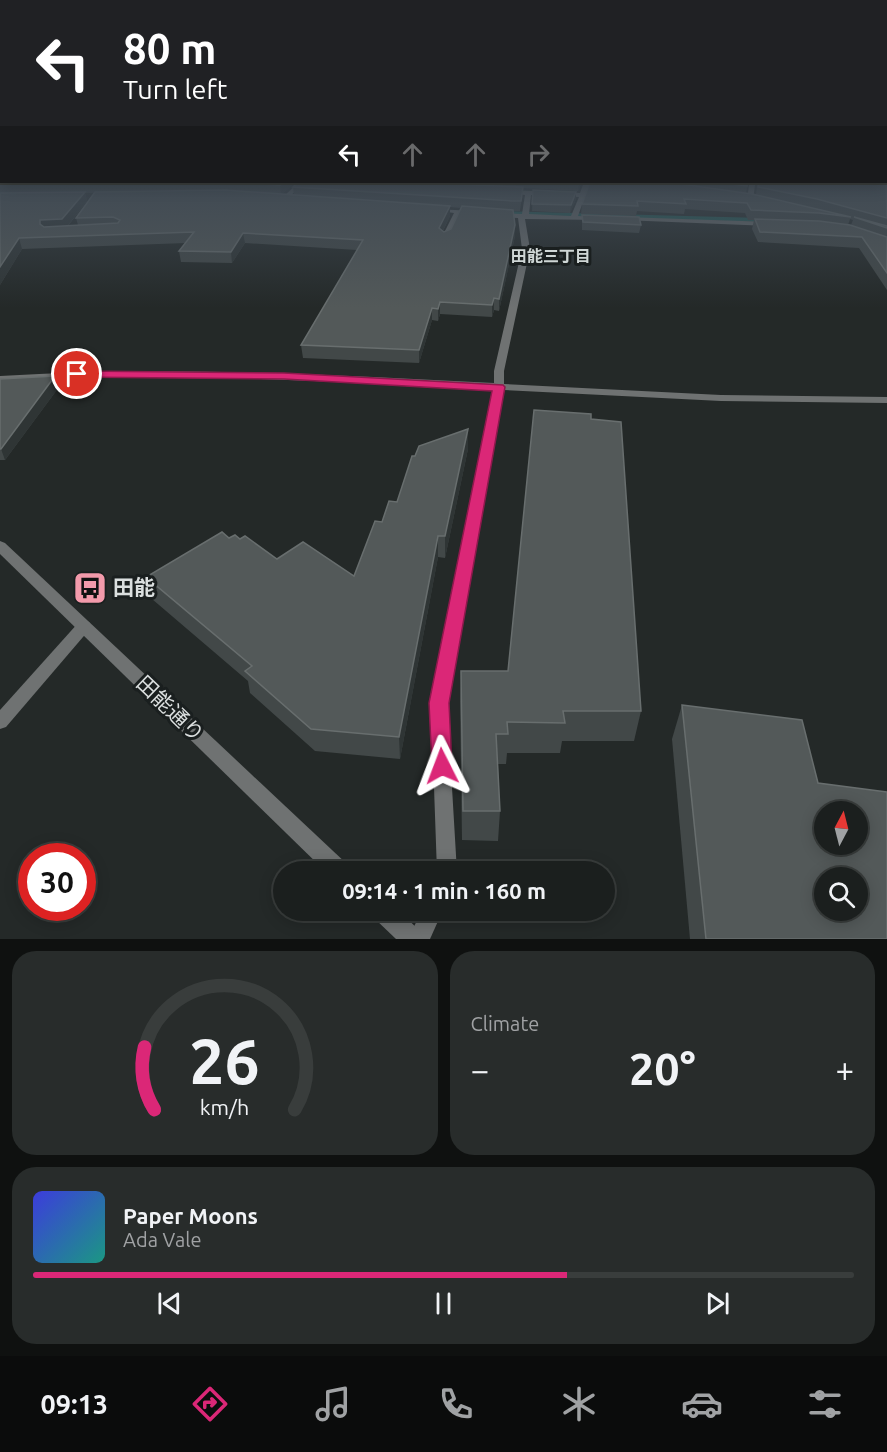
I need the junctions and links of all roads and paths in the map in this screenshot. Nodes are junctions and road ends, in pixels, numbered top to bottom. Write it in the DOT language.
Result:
graph roads {
  1 [pos="454,221"];
  2 [pos="523,221"];
  3 [pos="669,221"];
  4 [pos="781,225"];
  5 [pos="445,239"];
  6 [pos="0,379"];
  7 [pos="499,387"];
  8 [pos="887,400"];
  9 [pos="0,546"];
  10 [pos="84,626"];
  11 [pos="0,722"];
  12 [pos="330,861"];
  13 [pos="446,861"];
  14 [pos="393,921"];
  15 [pos="428,921"];
  16 [pos="412,939"];
  17 [pos="419,939"];
  1 -- 5 [label="street"];
  2 -- 7 [label="street"];
  3 -- 4 [label="street"];
  6 -- 7 [label="street"];
  7 -- 8 [label="street"];
  7 -- 13 [label="street"];
  9 -- 10 [label="street, 田能通り"];
  10 -- 11 [label="street"];
  10 -- 12 [label="street, 田能通り"];
  14 -- 16 [label="street"];
  15 -- 17 [label="street"];
}
